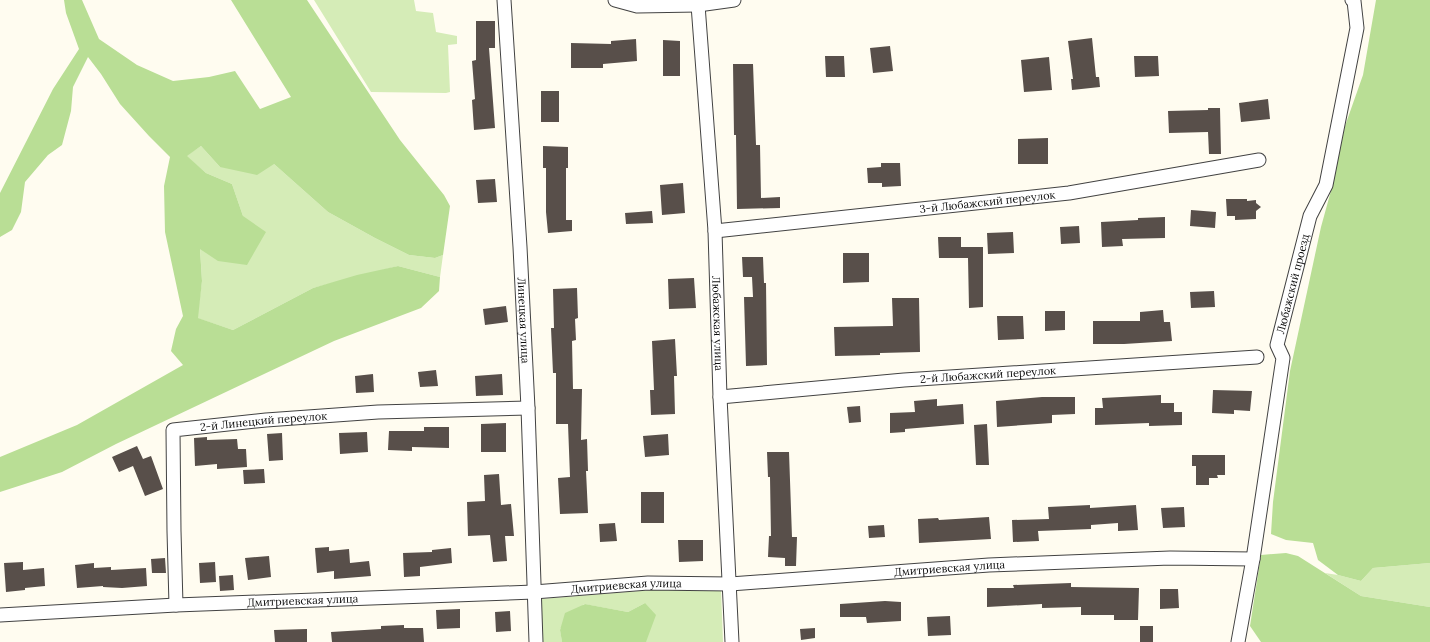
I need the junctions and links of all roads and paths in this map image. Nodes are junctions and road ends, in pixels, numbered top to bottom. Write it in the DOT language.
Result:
graph roads {
  1 [pos="615,0"];
  2 [pos="734,0"];
  3 [pos="1353,0"];
  4 [pos="506,1"];
  5 [pos="698,5"];
  6 [pos="1259,160"];
  7 [pos="714,230"];
  8 [pos="1257,357"];
  9 [pos="720,397"];
  10 [pos="528,408"];
  11 [pos="1253,559"];
  12 [pos="730,584"];
  13 [pos="534,592"];
  14 [pos="176,605"];
  15 [pos="0,616"];
  16 [pos="536,642"];
  17 [pos="732,642"];
  18 [pos="1238,642"];
  1 -- 5 [label="street"];
  2 -- 5 [label="street"];
  3 -- 11 [label="street, Любажский проезд"];
  4 -- 10 [label="street, Линецкая улица"];
  5 -- 7 [label="street, Любажская улица"];
  6 -- 7 [label="street, 3-й Любажский переулок"];
  7 -- 9 [label="street, Любажская улица"];
  8 -- 9 [label="street, 2-й Любажский переулок"];
  9 -- 12 [label="street, Любажская улица"];
  10 -- 13 [label="street, Линецкая улица"];
  10 -- 14 [label="street, 2-й Линецкий переулок"];
  11 -- 12 [label="street, Дмитриевская улица"];
  11 -- 18 [label="street, Любажский проезд"];
  12 -- 13 [label="street, Дмитриевская улица"];
  12 -- 17 [label="street, Любажская улица"];
  13 -- 14 [label="street, Дмитриевская улица"];
  13 -- 16 [label="street, Линецкая улица"];
  14 -- 15 [label="street, Дмитриевская улица"];
}
